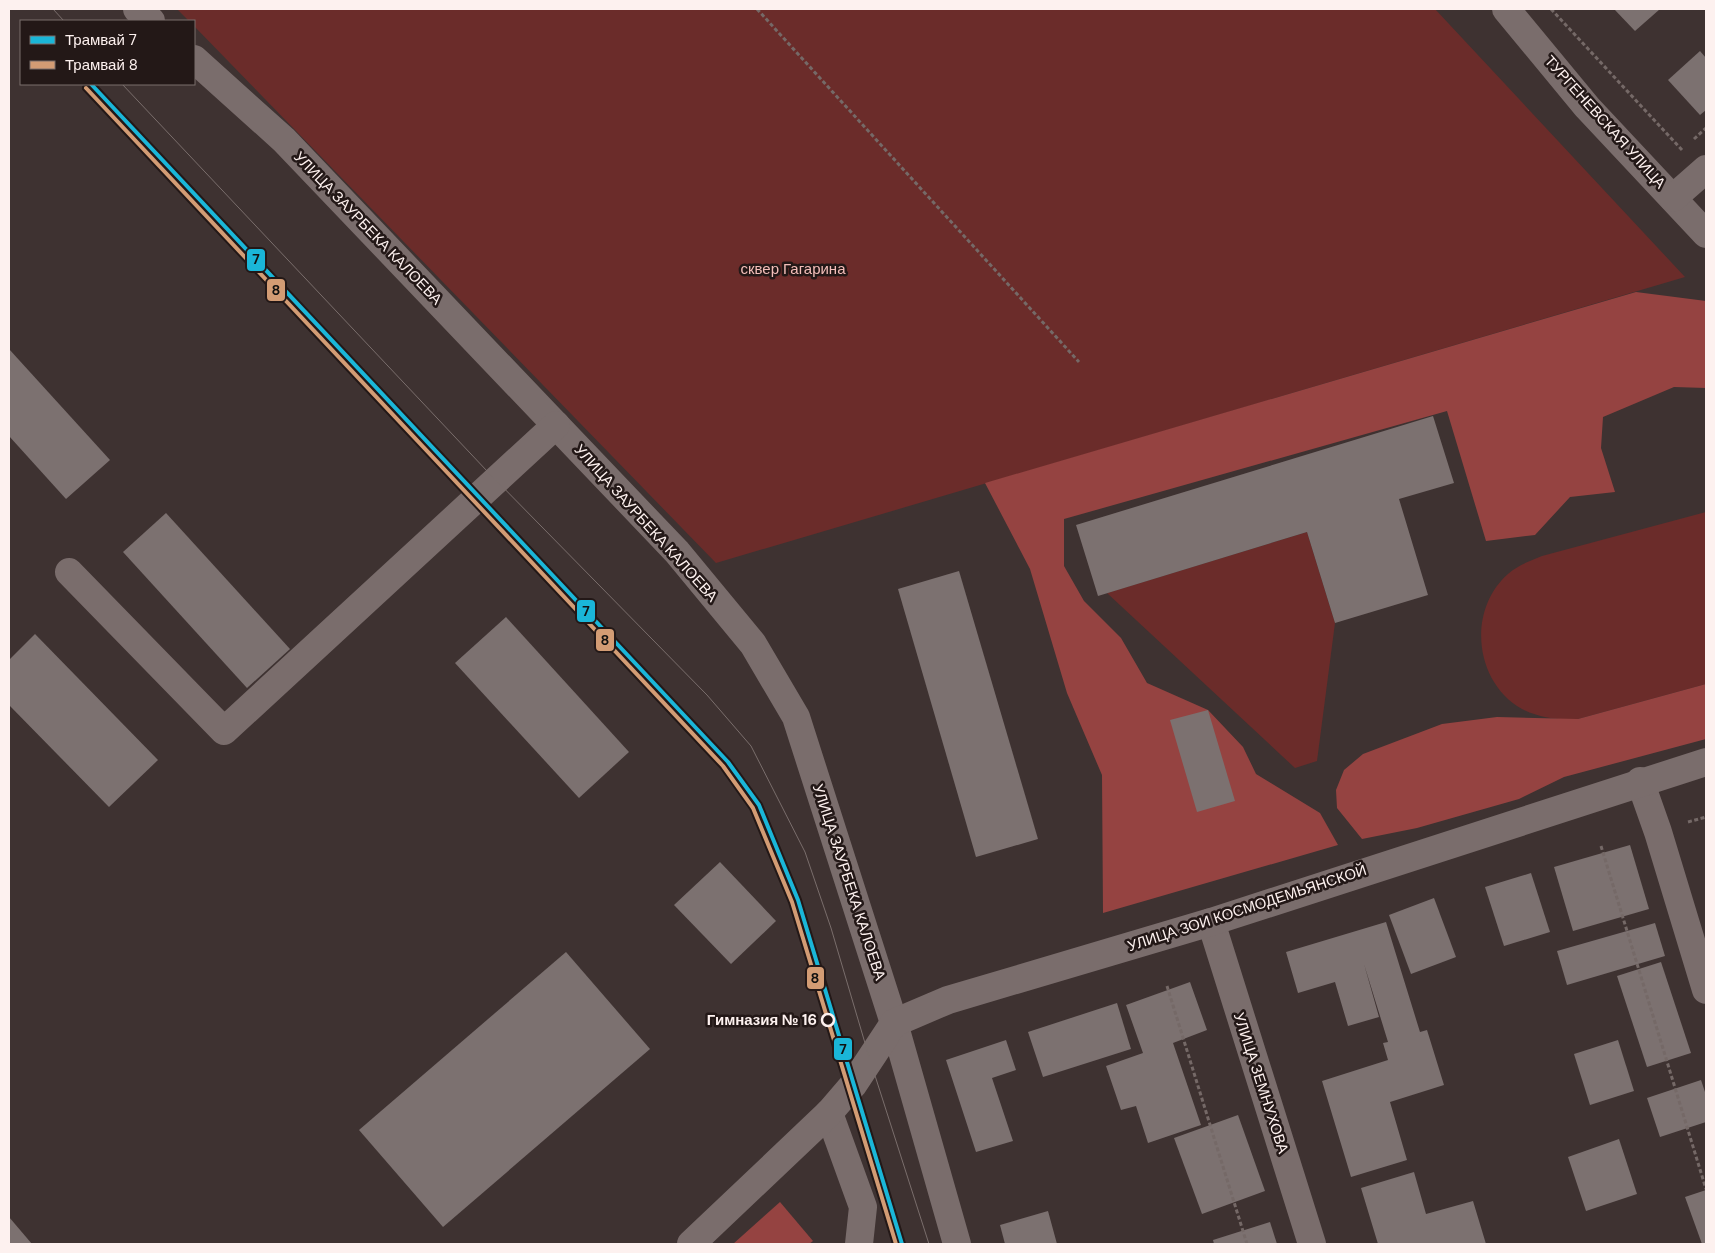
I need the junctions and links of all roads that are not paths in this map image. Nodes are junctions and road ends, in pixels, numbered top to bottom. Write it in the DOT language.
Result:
graph roads {
  1 [pos="137,9"];
  2 [pos="1506,9"];
  3 [pos="150,20"];
  4 [pos="195,60"];
  5 [pos="1706,168"];
  6 [pos="1673,198"];
  7 [pos="1706,234"];
  8 [pos="556,425"];
  9 [pos="68,572"];
  10 [pos="1706,762"];
  11 [pos="1640,781"];
  12 [pos="1211,922"];
  13 [pos="1706,990"];
  14 [pos="894,1023"];
  15 [pos="829,1113"];
  16 [pos="691,1244"];
  17 [pos="859,1244"];
  18 [pos="957,1244"];
  19 [pos="1312,1244"];
  1 -- 3 [label="street"];
  2 -- 6 [label="street, ТУРГЕНЕВСКАЯ УЛИЦА"];
  4 -- 8 [label="street, УЛИЦА ЗАУРБЕКА КАЛОЕВА"];
  5 -- 6 [label="street"];
  6 -- 7 [label="street, ТУРГЕНЕВСКАЯ УЛИЦА"];
  8 -- 9 [label="street"];
  8 -- 14 [label="street, УЛИЦА ЗАУРБЕКА КАЛОЕВА"];
  10 -- 11 [label="street, УЛИЦА ЗОИ КОСМОДЕМЬЯНСКОЙ"];
  11 -- 12 [label="street, УЛИЦА ЗОИ КОСМОДЕМЬЯНСКОЙ"];
  11 -- 13 [label="street"];
  12 -- 14 [label="street, УЛИЦА ЗОИ КОСМОДЕМЬЯНСКОЙ"];
  12 -- 19 [label="street, УЛИЦА ЗЕМНУХОВА"];
  14 -- 15 [label="street"];
  14 -- 18 [label="street, УЛИЦА ЗАУРБЕКА КАЛОЕВА"];
  15 -- 16 [label="street"];
  15 -- 17 [label="street"];
}
